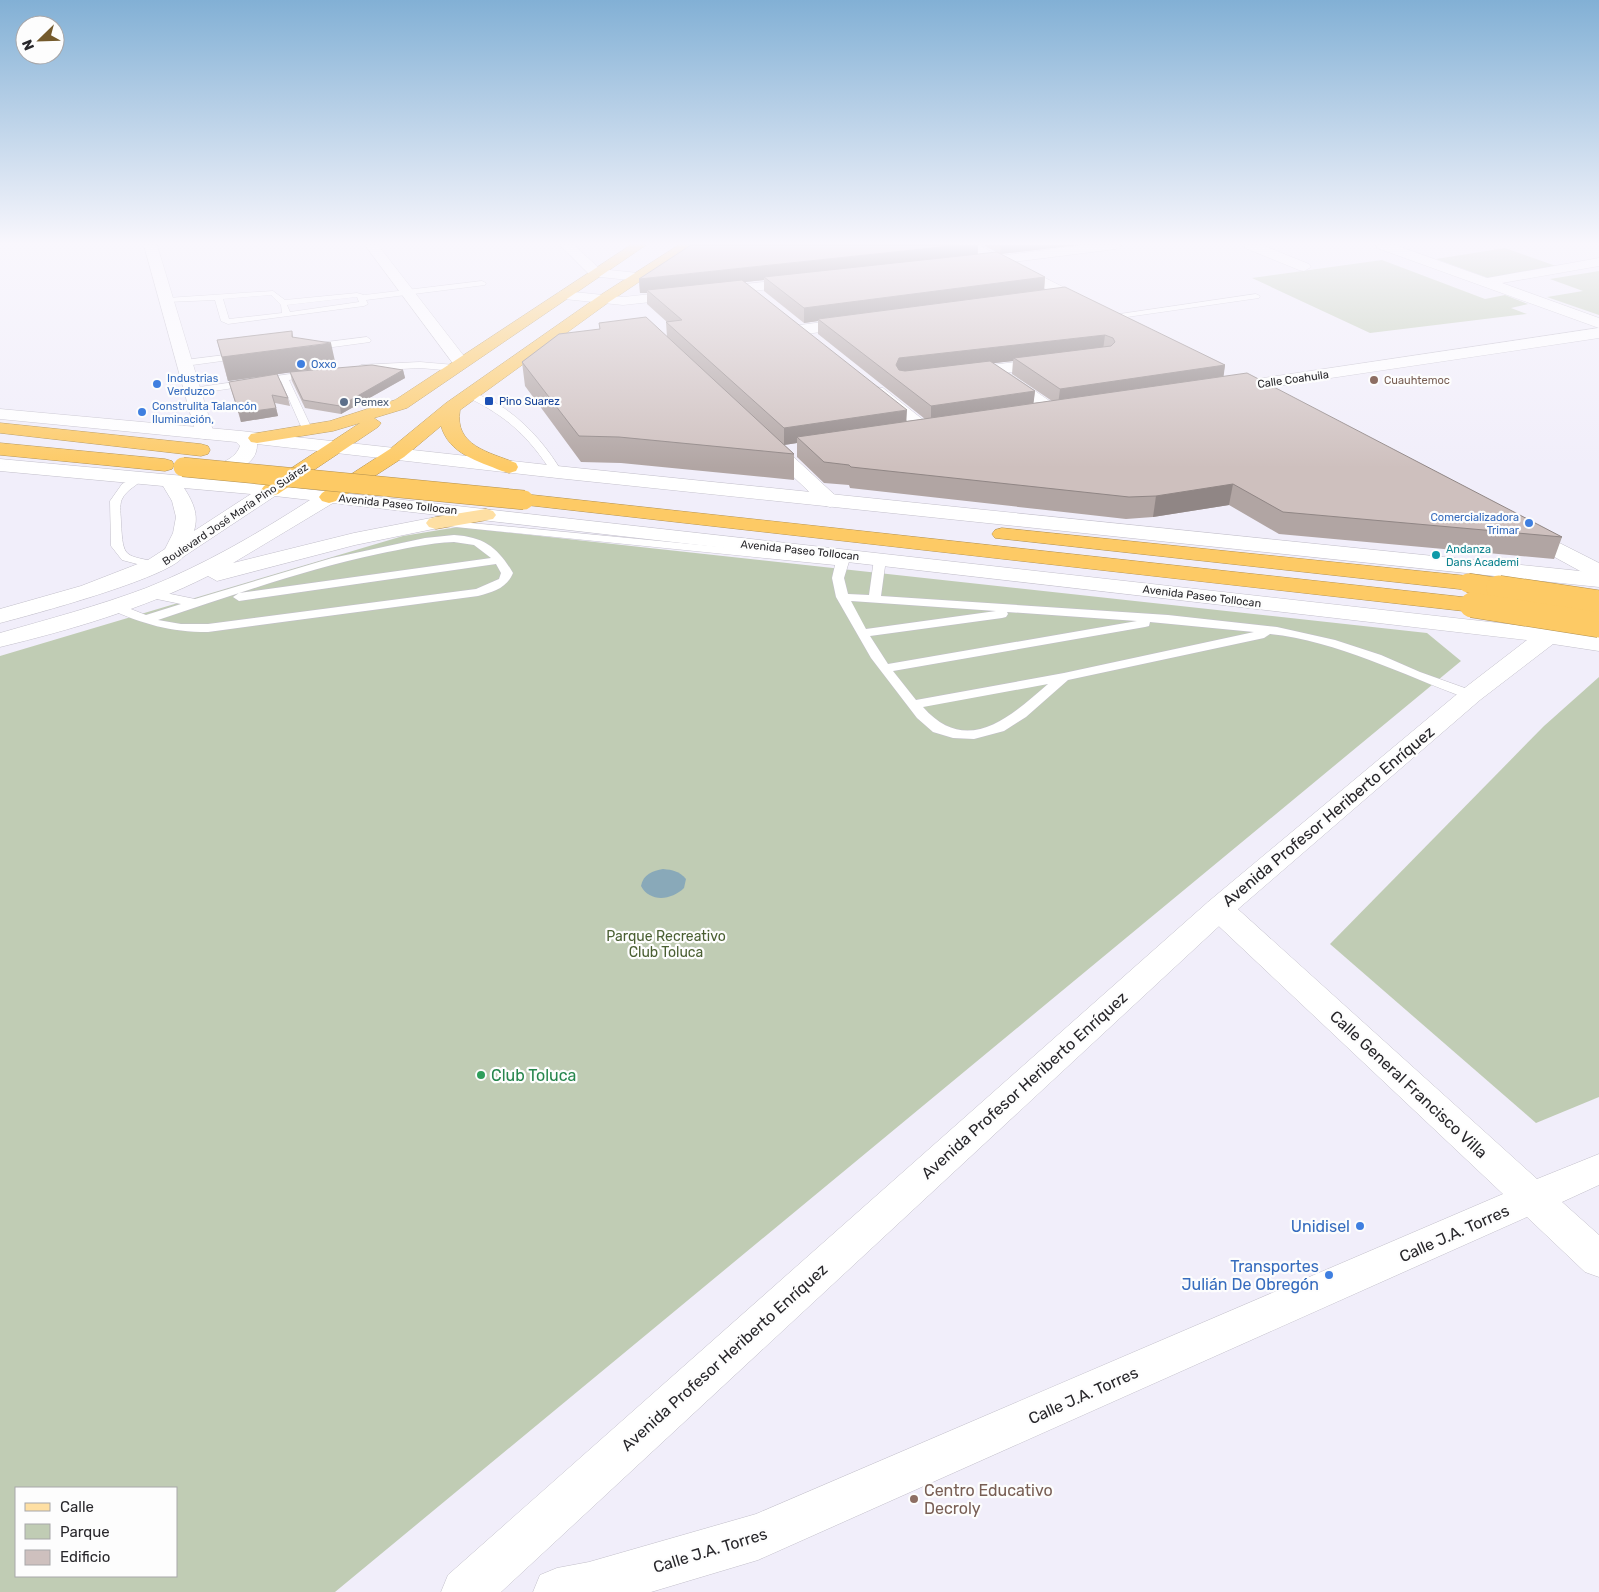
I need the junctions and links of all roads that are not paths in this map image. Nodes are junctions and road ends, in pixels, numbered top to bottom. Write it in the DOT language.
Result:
graph roads {
  1 [pos="173,319"];
  2 [pos="225,319"];
  3 [pos="251,319"];
  4 [pos="426,319"];
  5 [pos="527,319"];
  6 [pos="576,319"];
  7 [pos="787,319"];
  8 [pos="1116,319"];
  9 [pos="869,321"];
  10 [pos="800,330"];
  11 [pos="1140,331"];
  12 [pos="1599,333"];
  13 [pos="367,340"];
  14 [pos="816,342"];
  15 [pos="300,348"];
  16 [pos="252,355"];
  17 [pos="1066,361"];
  18 [pos="185,363"];
  19 [pos="458,365"];
  20 [pos="350,369"];
  21 [pos="992,370"];
  22 [pos="1220,372"];
  23 [pos="322,373"];
  24 [pos="953,375"];
  25 [pos="284,378"];
  26 [pos="862,379"];
  27 [pos="1247,385"];
  28 [pos="1218,389"];
  29 [pos="193,391"];
  30 [pos="470,395"];
  31 [pos="1273,399"];
  32 [pos="401,404"];
  33 [pos="452,407"];
  34 [pos="1074,410"];
  35 [pos="1054,412"];
  36 [pos="0,414"];
  37 [pos="1026,416"];
  38 [pos="0,428"];
  39 [pos="943,428"];
  40 [pos="924,430"];
  41 [pos="308,431"];
  42 [pos="756,432"];
  43 [pos="905,433"];
  44 [pos="249,437"];
  45 [pos="203,442"];
  46 [pos="337,446"];
  47 [pos="0,449"];
  48 [pos="798,450"];
  49 [pos="397,453"];
  50 [pos="778,453"];
  51 [pos="476,463"];
  52 [pos="0,464"];
  53 [pos="509,467"];
  54 [pos="557,472"];
  55 [pos="160,476"];
  56 [pos="271,490"];
  57 [pos="329,496"];
  58 [pos="830,501"];
  59 [pos="486,515"];
  60 [pos="438,516"];
  61 [pos="1511,526"];
  62 [pos="844,559"];
  63 [pos="880,559"];
  64 [pos="500,560"];
  65 [pos="164,561"];
  66 [pos="1599,572"];
  67 [pos="1599,580"];
  68 [pos="160,590"];
  69 [pos="1599,595"];
  70 [pos="842,596"];
  71 [pos="875,598"];
  72 [pos="196,603"];
  73 [pos="1599,603"];
  74 [pos="113,606"];
  75 [pos="1030,610"];
  76 [pos="0,616"];
  77 [pos="1168,619"];
  78 [pos="144,620"];
  79 [pos="1599,625"];
  80 [pos="1277,631"];
  81 [pos="862,633"];
  82 [pos="1549,636"];
  83 [pos="0,640"];
  84 [pos="1599,644"];
  85 [pos="885,668"];
  86 [pos="1064,677"];
  87 [pos="1471,695"];
  88 [pos="913,706"];
  89 [pos="1219,909"];
  90 [pos="1599,1169"];
  91 [pos="1533,1198"];
  92 [pos="1599,1260"];
  93 [pos="465,1592"];
  94 [pos="557,1592"];
  1 -- 18 [label="street"];
  2 -- 3 [label="lane"];
  4 -- 19 [label="street"];
  5 -- 19 [label="highway"];
  6 -- 30 [label="highway, Boulevard José María Pino Suárez"];
  7 -- 10 [label="street"];
  8 -- 11 [label="street"];
  9 -- 10 [label="street"];
  10 -- 14 [label="street"];
  12 -- 27 [label="street, Calle Coahuila"];
  13 -- 15 [label="lane"];
  16 -- 18 [label="lane"];
  17 -- 21 [label="street"];
  18 -- 29 [label="street"];
  19 -- 20 [label="lane"];
  19 -- 32 [label="highway"];
  21 -- 24 [label="street"];
  21 -- 35 [label="street"];
  22 -- 27 [label="street"];
  23 -- 25 [label="lane"];
  25 -- 29 [label="lane"];
  25 -- 41 [label="lane"];
  26 -- 40 [label="street"];
  27 -- 28 [label="street, Calle Coahuila"];
  27 -- 31 [label="street"];
  29 -- 45 [label="street"];
  30 -- 33 [label="highway, Boulevard José María Pino Suárez"];
  30 -- 54 [label="lane"];
  32 -- 41 [label="highway"];
  32 -- 46 [label="highway, Boulevard José María Pino Suárez"];
  33 -- 49 [label="highway, Boulevard José María Pino Suárez"];
  33 -- 53 [label="highway"];
  34 -- 35 [label="street"];
  35 -- 37 [label="street"];
  36 -- 45 [label="street"];
  38 -- 45 [label="highway"];
  39 -- 40 [label="street"];
  40 -- 43 [label="street"];
  41 -- 44 [label="highway"];
  42 -- 50 [label="street"];
  44 -- 45 [label="street"];
  44 -- 46 [label="street"];
  44 -- 55 [label="street"];
  45 -- 73 [label="highway, bridge"];
  46 -- 49 [label="street"];
  46 -- 56 [label="highway, Boulevard José María Pino Suárez"];
  47 -- 55 [label="highway, Avenida Paseo Tollocan"];
  48 -- 50 [label="street"];
  49 -- 51 [label="street"];
  49 -- 57 [label="highway, Boulevard José María Pino Suárez"];
  50 -- 58 [label="street"];
  51 -- 53 [label="street"];
  51 -- 60 [label="street"];
  52 -- 55 [label="street, Avenida Paseo Tollocan"];
  53 -- 54 [label="street"];
  54 -- 58 [label="street"];
  55 -- 56 [label="street, Avenida Paseo Tollocan"];
  55 -- 65 [label="street"];
  55 -- 65 [label="lane"];
  55 -- 79 [label="highway, Avenida Paseo Tollocan, bridge"];
  56 -- 57 [label="street, Avenida Paseo Tollocan"];
  56 -- 65 [label="street, Boulevard José María Pino Suárez"];
  57 -- 60 [label="street, Avenida Paseo Tollocan"];
  57 -- 68 [label="street, Boulevard José María Pino Suárez"];
  58 -- 67 [label="street"];
  59 -- 60 [label="main road"];
  59 -- 62 [label="street, Avenida Paseo Tollocan"];
  60 -- 62 [label="lane"];
  60 -- 68 [label="street"];
  61 -- 66 [label="street"];
  62 -- 63 [label="street, Avenida Paseo Tollocan"];
  62 -- 70 [label="lane"];
  63 -- 71 [label="lane"];
  63 -- 82 [label="street, Avenida Paseo Tollocan"];
  64 -- 72 [label="lane"];
  64 -- 72 [label="lane"];
  64 -- 78 [label="lane"];
  65 -- 76 [label="street, Boulevard José María Pino Suárez"];
  68 -- 72 [label="lane"];
  68 -- 74 [label="street, Boulevard José María Pino Suárez"];
  69 -- 82 [label="street, Avenida Profesor Heriberto Enríquez"];
  70 -- 71 [label="lane"];
  70 -- 81 [label="lane"];
  71 -- 75 [label="lane"];
  72 -- 78 [label="lane"];
  74 -- 78 [label="lane"];
  74 -- 83 [label="street, Boulevard José María Pino Suárez"];
  75 -- 77 [label="lane"];
  75 -- 81 [label="lane"];
  77 -- 80 [label="lane"];
  77 -- 85 [label="lane"];
  80 -- 86 [label="lane"];
  80 -- 87 [label="lane"];
  81 -- 85 [label="lane"];
  82 -- 84 [label="street, Avenida Paseo Tollocan"];
  82 -- 87 [label="street, Avenida Profesor Heriberto Enríquez"];
  85 -- 88 [label="lane"];
  86 -- 88 [label="lane"];
  86 -- 88 [label="lane"];
  87 -- 89 [label="street, Avenida Profesor Heriberto Enríquez"];
  89 -- 91 [label="street, Calle General Francisco Villa"];
  89 -- 93 [label="street, Avenida Profesor Heriberto Enríquez"];
  90 -- 91 [label="street, Calle J.A. Torres"];
  91 -- 92 [label="street, Calle General Francisco Villa"];
  91 -- 94 [label="street, Calle J.A. Torres"];
}
